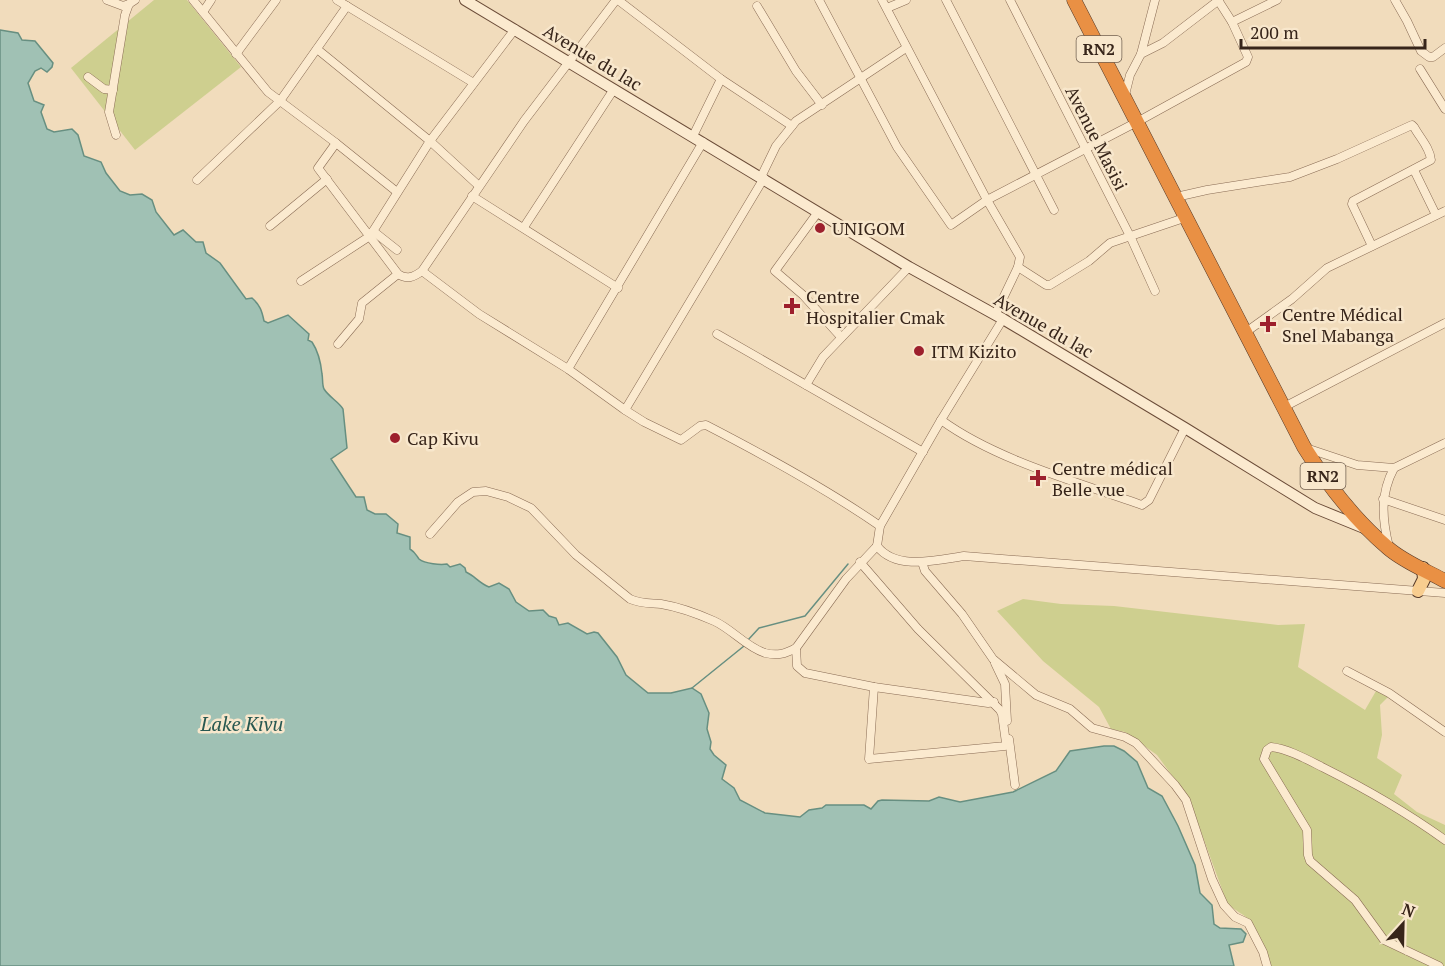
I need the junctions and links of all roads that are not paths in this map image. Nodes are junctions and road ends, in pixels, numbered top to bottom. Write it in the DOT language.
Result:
graph roads {
  1 [pos="107,0"];
  2 [pos="193,0"];
  3 [pos="211,0"];
  4 [pos="276,0"];
  5 [pos="337,0"];
  6 [pos="465,0"];
  7 [pos="617,0"];
  8 [pos="819,0"];
  9 [pos="882,0"];
  10 [pos="906,0"];
  11 [pos="946,0"];
  12 [pos="1010,0"];
  13 [pos="1074,0"];
  14 [pos="1155,0"];
  15 [pos="1218,0"];
  16 [pos="1277,0"];
  17 [pos="1395,0"];
  18 [pos="132,2"];
  19 [pos="347,6"];
  20 [pos="757,6"];
  21 [pos="887,8"];
  22 [pos="203,12"];
  23 [pos="1232,22"];
  24 [pos="514,29"];
  25 [pos="906,48"];
  26 [pos="1445,48"];
  27 [pos="316,49"];
  28 [pos="236,54"];
  29 [pos="1141,54"];
  30 [pos="569,62"];
  31 [pos="1420,69"];
  32 [pos="88,77"];
  33 [pos="861,77"];
  34 [pos="721,79"];
  35 [pos="472,82"];
  36 [pos="614,89"];
  37 [pos="113,90"];
  38 [pos="1125,97"];
  39 [pos="280,101"];
  40 [pos="822,105"];
  41 [pos="1445,108"];
  42 [pos="1137,122"];
  43 [pos="792,126"];
  44 [pos="116,135"];
  45 [pos="693,136"];
  46 [pos="430,141"];
  47 [pos="703,142"];
  48 [pos="336,143"];
  49 [pos="1086,149"];
  50 [pos="1413,170"];
  51 [pos="1035,174"];
  52 [pos="762,178"];
  53 [pos="327,179"];
  54 [pos="197,180"];
  55 [pos="479,186"];
  56 [pos="397,192"];
  57 [pos="472,196"];
  58 [pos="1176,197"];
  59 [pos="987,200"];
  60 [pos="1054,210"];
  61 [pos="1445,211"];
  62 [pos="818,212"];
  63 [pos="1436,215"];
  64 [pos="1187,218"];
  65 [pos="270,226"];
  66 [pos="524,227"];
  67 [pos="371,233"];
  68 [pos="1131,238"];
  69 [pos="1372,246"];
  70 [pos="397,249"];
  71 [pos="909,267"];
  72 [pos="1018,267"];
  73 [pos="422,271"];
  74 [pos="398,273"];
  75 [pos="301,281"];
  76 [pos="618,288"];
  77 [pos="1155,291"];
  78 [pos="999,317"];
  79 [pos="1445,323"];
  80 [pos="1246,332"];
  81 [pos="717,334"];
  82 [pos="841,338"];
  83 [pos="338,344"];
  84 [pos="568,369"];
  85 [pos="806,385"];
  86 [pos="1284,407"];
  87 [pos="625,410"];
  88 [pos="941,420"];
  89 [pos="1185,428"];
  90 [pos="1444,444"];
  91 [pos="1304,447"];
  92 [pos="923,452"];
  93 [pos="1394,468"];
  94 [pos="1383,499"];
  95 [pos="1445,520"];
  96 [pos="880,526"];
  97 [pos="1370,530"];
  98 [pos="430,534"];
  99 [pos="877,546"];
  100 [pos="1389,549"];
  101 [pos="860,562"];
  102 [pos="922,562"];
  103 [pos="1423,568"];
  104 [pos="1445,581"];
  105 [pos="1418,591"];
  106 [pos="1445,593"];
  107 [pos="796,648"];
  108 [pos="993,659"];
  109 [pos="1347,671"];
  110 [pos="874,687"];
  111 [pos="994,702"];
  112 [pos="1445,732"];
  113 [pos="1015,785"];
  114 [pos="1445,840"];
  115 [pos="1267,966"];
  116 [pos="1440,966"];
  1 -- 18 [label="street"];
  2 -- 22 [label="street"];
  3 -- 22 [label="street"];
  4 -- 28 [label="street"];
  5 -- 19 [label="street"];
  6 -- 24 [label="main road, Avenue du lac"];
  7 -- 30 [label="street"];
  7 -- 34 [label="street"];
  8 -- 33 [label="street"];
  9 -- 21 [label="street"];
  10 -- 21 [label="street"];
  11 -- 51 [label="street"];
  12 -- 49 [label="street, Avenue Masisi"];
  13 -- 38 [label="highway, RN2"];
  14 -- 29 [label="street"];
  15 -- 23 [label="street"];
  15 -- 29 [label="street"];
  16 -- 23 [label="street"];
  17 -- 26 [label="street"];
  18 -- 37 [label="street"];
  19 -- 27 [label="street"];
  19 -- 35 [label="street"];
  20 -- 40 [label="street"];
  21 -- 25 [label="street"];
  22 -- 28 [label="street"];
  23 -- 42 [label="street"];
  24 -- 30 [label="main road, Avenue du lac"];
  24 -- 35 [label="street"];
  25 -- 33 [label="street"];
  25 -- 59 [label="street"];
  27 -- 39 [label="street"];
  27 -- 46 [label="street"];
  28 -- 39 [label="street"];
  29 -- 38 [label="street"];
  30 -- 36 [label="main road, Avenue du lac"];
  30 -- 55 [label="street"];
  31 -- 41 [label="street"];
  32 -- 37 [label="street"];
  33 -- 40 [label="street"];
  33 -- 59 [label="street"];
  34 -- 43 [label="street"];
  34 -- 45 [label="street"];
  35 -- 46 [label="street"];
  36 -- 45 [label="main road, Avenue du lac"];
  36 -- 66 [label="street"];
  37 -- 44 [label="street"];
  38 -- 42 [label="highway, RN2"];
  39 -- 48 [label="street"];
  39 -- 54 [label="street"];
  40 -- 43 [label="street"];
  42 -- 49 [label="street"];
  42 -- 58 [label="highway, RN2"];
  43 -- 52 [label="street"];
  45 -- 47 [label="main road, Avenue du lac"];
  46 -- 55 [label="street"];
  46 -- 56 [label="street"];
  47 -- 52 [label="main road, Avenue du lac"];
  47 -- 76 [label="street"];
  48 -- 53 [label="street"];
  48 -- 56 [label="street"];
  49 -- 51 [label="street"];
  49 -- 68 [label="street, Avenue Masisi"];
  50 -- 58 [label="street"];
  50 -- 63 [label="street"];
  50 -- 69 [label="street"];
  51 -- 59 [label="street"];
  51 -- 60 [label="street"];
  52 -- 62 [label="main road, Avenue du lac"];
  52 -- 87 [label="street"];
  53 -- 65 [label="street"];
  53 -- 67 [label="street"];
  55 -- 57 [label="street"];
  56 -- 67 [label="street"];
  57 -- 66 [label="street"];
  57 -- 73 [label="street"];
  58 -- 64 [label="highway, RN2"];
  59 -- 72 [label="street"];
  61 -- 63 [label="street"];
  62 -- 71 [label="main road, Avenue du lac"];
  62 -- 82 [label="street"];
  63 -- 69 [label="street"];
  64 -- 68 [label="street"];
  64 -- 80 [label="highway, RN2"];
  66 -- 76 [label="street"];
  67 -- 70 [label="street"];
  67 -- 74 [label="street"];
  67 -- 75 [label="street"];
  68 -- 72 [label="street"];
  68 -- 77 [label="street, Avenue Masisi"];
  69 -- 80 [label="street"];
  71 -- 78 [label="main road, Avenue du lac"];
  71 -- 82 [label="street"];
  72 -- 78 [label="street"];
  73 -- 74 [label="street"];
  73 -- 84 [label="street"];
  74 -- 83 [label="street"];
  76 -- 84 [label="street"];
  78 -- 88 [label="street"];
  78 -- 89 [label="main road, Avenue du lac"];
  79 -- 86 [label="street"];
  80 -- 86 [label="highway, RN2"];
  81 -- 85 [label="street"];
  82 -- 85 [label="street"];
  84 -- 87 [label="street"];
  85 -- 92 [label="street"];
  86 -- 91 [label="highway, RN2"];
  87 -- 96 [label="street"];
  88 -- 89 [label="street"];
  88 -- 92 [label="street"];
  89 -- 97 [label="main road, Avenue du lac"];
  90 -- 93 [label="street"];
  91 -- 93 [label="street"];
  91 -- 97 [label="highway, RN2"];
  92 -- 96 [label="street"];
  93 -- 94 [label="street"];
  94 -- 95 [label="street"];
  94 -- 100 [label="street"];
  96 -- 99 [label="street"];
  97 -- 100 [label="highway, RN2"];
  98 -- 107 [label="street"];
  99 -- 101 [label="street"];
  99 -- 102 [label="street"];
  100 -- 103 [label="highway, RN2"];
  101 -- 107 [label="street"];
  101 -- 111 [label="street"];
  102 -- 105 [label="street"];
  102 -- 108 [label="street"];
  103 -- 104 [label="highway, RN2"];
  103 -- 105 [label="main road"];
  105 -- 106 [label="street"];
  107 -- 110 [label="street"];
  108 -- 113 [label="street"];
  108 -- 115 [label="street"];
  109 -- 112 [label="street"];
  110 -- 111 [label="street"];
  110 -- 111 [label="street"];
  114 -- 116 [label="street"];
}
